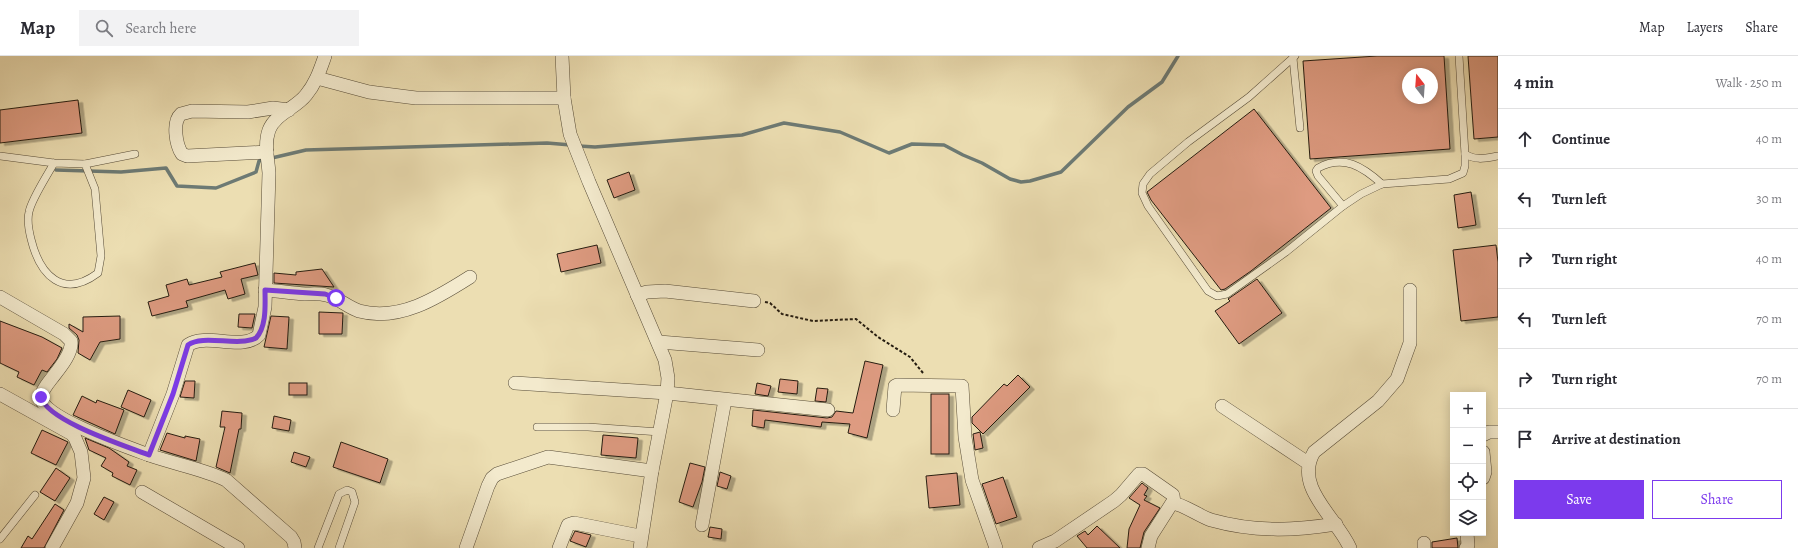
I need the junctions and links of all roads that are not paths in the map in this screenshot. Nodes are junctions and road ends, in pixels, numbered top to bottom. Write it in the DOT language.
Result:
graph roads {
  1 [pos="324,56"];
  2 [pos="562,56"];
  3 [pos="1459,56"];
  4 [pos="1294,57"];
  5 [pos="317,78"];
  6 [pos="564,98"];
  7 [pos="288,110"];
  8 [pos="1300,128"];
  9 [pos="135,154"];
  10 [pos="267,154"];
  11 [pos="1465,154"];
  12 [pos="0,156"];
  13 [pos="1498,156"];
  14 [pos="54,163"];
  15 [pos="85,164"];
  16 [pos="1382,184"];
  17 [pos="1343,206"];
  18 [pos="470,277"];
  19 [pos="265,290"];
  20 [pos="1410,290"];
  21 [pos="637,295"];
  22 [pos="0,297"];
  23 [pos="754,301"];
  24 [pos="659,342"];
  25 [pos="758,350"];
  26 [pos="515,383"];
  27 [pos="666,393"];
  28 [pos="0,394"];
  29 [pos="725,400"];
  30 [pos="1222,406"];
  31 [pos="828,410"];
  32 [pos="893,410"];
  33 [pos="536,427"];
  34 [pos="660,432"];
  35 [pos="1498,432"];
  36 [pos="1486,434"];
  37 [pos="149,455"];
  38 [pos="1308,463"];
  39 [pos="652,471"];
  40 [pos="142,492"];
  41 [pos="35,495"];
  42 [pos="1174,503"];
  43 [pos="1336,524"];
  44 [pos="702,525"];
  45 [pos="1468,536"];
  46 [pos="0,539"];
  47 [pos="640,542"];
  48 [pos="52,548"];
  49 [pos="238,548"];
  50 [pos="295,548"];
  51 [pos="318,548"];
  52 [pos="339,548"];
  53 [pos="466,548"];
  54 [pos="559,548"];
  55 [pos="996,548"];
  56 [pos="1039,548"];
  57 [pos="1148,548"];
  58 [pos="1350,548"];
  59 [pos="1466,548"];
  1 -- 5 [label="street"];
  2 -- 6 [label="street"];
  3 -- 11 [label="lane"];
  4 -- 8 [label="lane"];
  4 -- 17 [label="lane"];
  5 -- 6 [label="street"];
  5 -- 7 [label="street"];
  6 -- 21 [label="street"];
  7 -- 10 [label="street"];
  7 -- 10 [label="street"];
  9 -- 15 [label="lane"];
  10 -- 19 [label="street"];
  11 -- 13 [label="lane"];
  11 -- 16 [label="lane"];
  12 -- 14 [label="lane"];
  14 -- 15 [label="lane"];
  14 -- 15 [label="lane"];
  16 -- 17 [label="lane"];
  16 -- 17 [label="lane"];
  18 -- 19 [label="street"];
  19 -- 37 [label="street"];
  20 -- 38 [label="street"];
  21 -- 23 [label="street"];
  21 -- 24 [label="street"];
  22 -- 37 [label="street"];
  24 -- 25 [label="street"];
  24 -- 27 [label="street"];
  26 -- 27 [label="street"];
  27 -- 29 [label="street"];
  27 -- 34 [label="street"];
  28 -- 48 [label="street"];
  29 -- 31 [label="street"];
  29 -- 44 [label="street"];
  30 -- 38 [label="street"];
  32 -- 55 [label="street"];
  33 -- 34 [label="lane"];
  34 -- 39 [label="street"];
  35 -- 36 [label="street"];
  37 -- 50 [label="street"];
  38 -- 43 [label="street"];
  39 -- 47 [label="street"];
  39 -- 53 [label="street"];
  40 -- 49 [label="street"];
  41 -- 46 [label="lane"];
  42 -- 43 [label="street"];
  42 -- 56 [label="street"];
  42 -- 57 [label="street"];
  43 -- 58 [label="street"];
  45 -- 59 [label="street"];
  47 -- 54 [label="street"];
  51 -- 52 [label="lane"];
}
